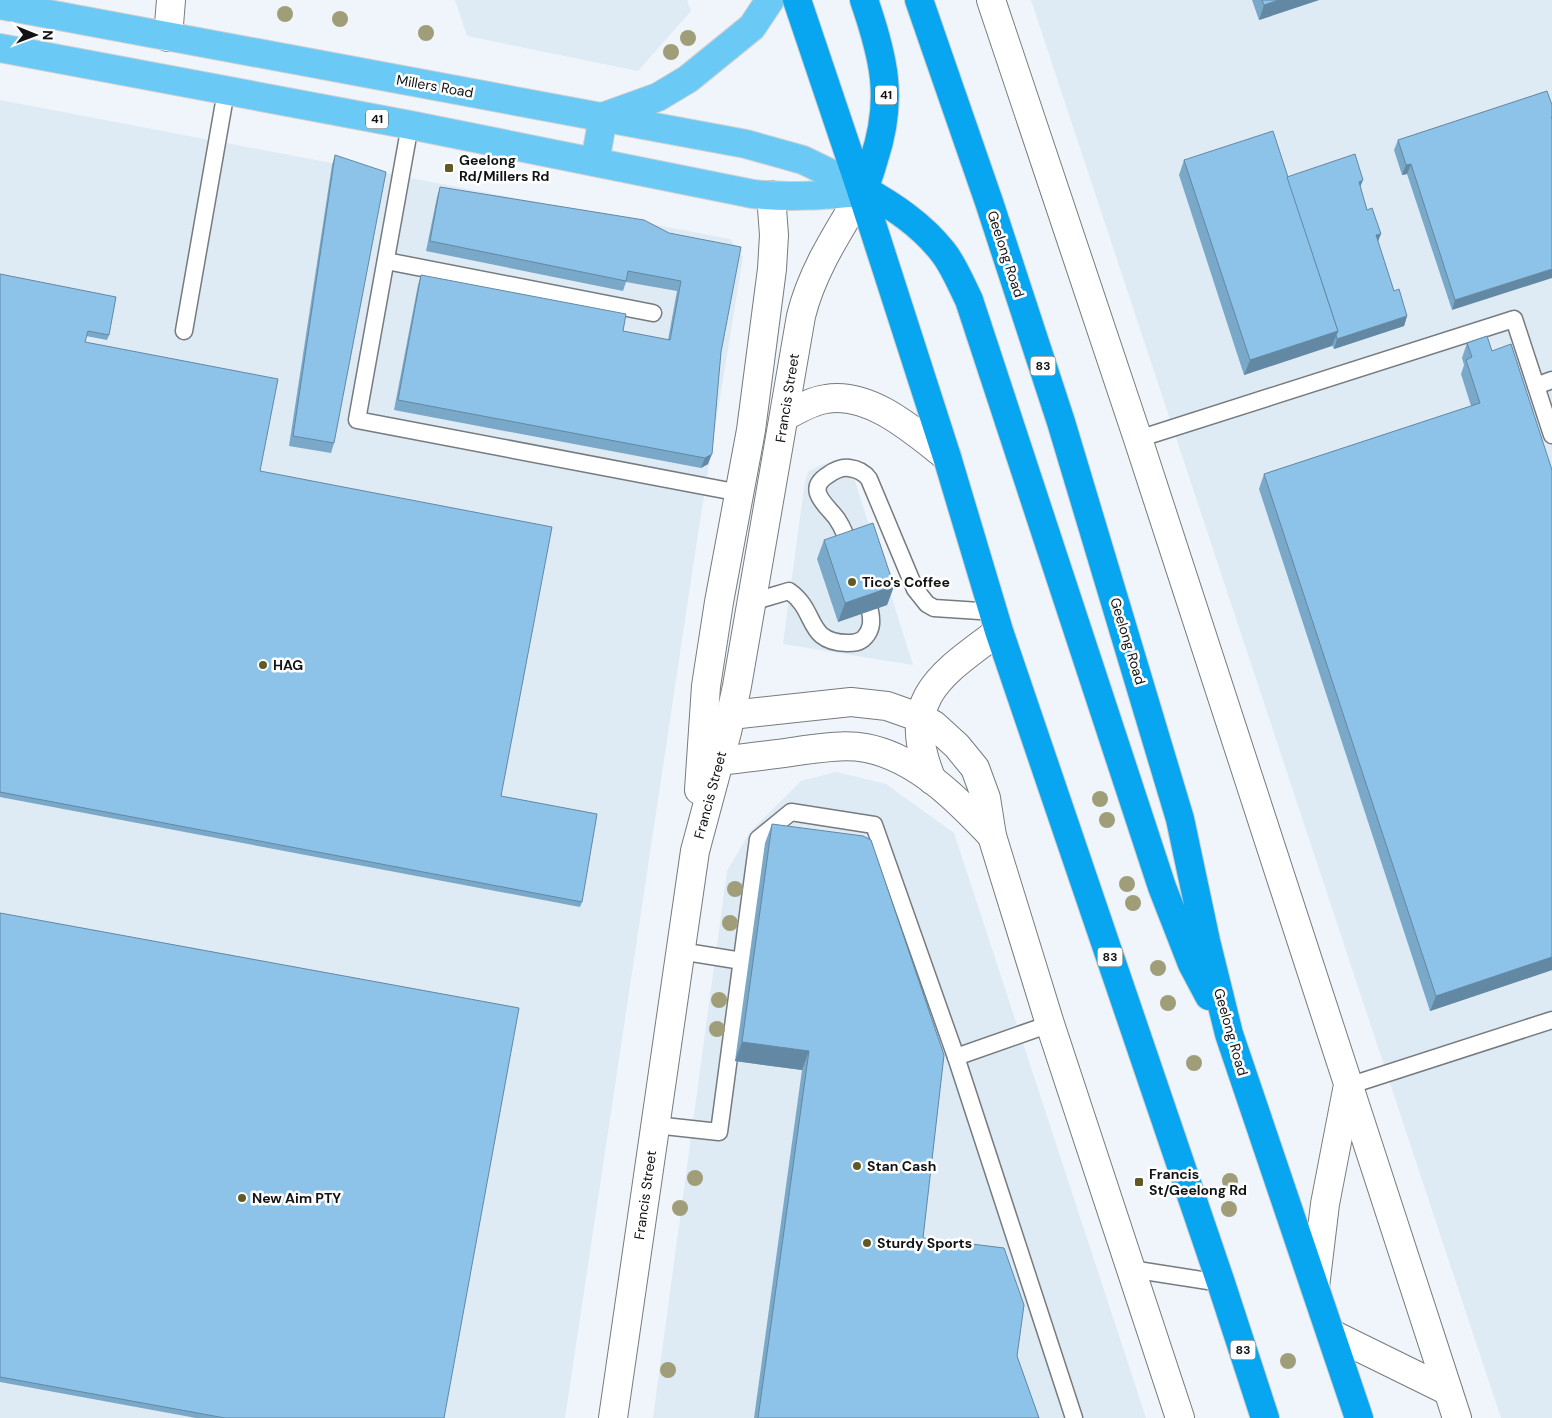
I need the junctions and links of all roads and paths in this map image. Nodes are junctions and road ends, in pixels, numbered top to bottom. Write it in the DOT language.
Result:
graph roads {
  1 [pos="171,0"];
  2 [pos="770,0"];
  3 [pos="798,0"];
  4 [pos="864,0"];
  5 [pos="919,0"];
  6 [pos="991,0"];
  7 [pos="0,5"];
  8 [pos="168,37"];
  9 [pos="0,48"];
  10 [pos="226,91"];
  11 [pos="604,117"];
  12 [pos="410,125"];
  13 [pos="594,162"];
  14 [pos="862,189"];
  15 [pos="771,195"];
  16 [pos="386,261"];
  17 [pos="653,313"];
  18 [pos="184,331"];
  19 [pos="1552,380"];
  20 [pos="1536,386"];
  21 [pos="784,417"];
  22 [pos="1552,434"];
  23 [pos="1138,439"];
  24 [pos="947,457"];
  25 [pos="740,493"];
  26 [pos="770,498"];
  27 [pos="849,548"];
  28 [pos="752,602"];
  29 [pos="870,611"];
  30 [pos="997,622"];
  31 [pos="731,715"];
  32 [pos="921,718"];
  33 [pos="702,736"];
  34 [pos="719,761"];
  35 [pos="932,780"];
  36 [pos="992,836"];
  37 [pos="695,851"];
  38 [pos="680,951"];
  39 [pos="742,961"];
  40 [pos="1552,1020"];
  41 [pos="1050,1024"];
  42 [pos="1229,1034"];
  43 [pos="956,1057"];
  44 [pos="1348,1086"];
  45 [pos="655,1125"];
  46 [pos="1131,1269"];
  47 [pos="1221,1283"];
  48 [pos="1315,1287"];
  49 [pos="1332,1334"];
  50 [pos="1448,1391"];
  51 [pos="613,1418"];
  52 [pos="1074,1418"];
  53 [pos="1180,1418"];
  54 [pos="1265,1418"];
  55 [pos="1359,1418"];
  56 [pos="1457,1418"];
  1 -- 8 [label="street"];
  2 -- 11 [label="main road"];
  3 -- 14 [label="highway, 83"];
  4 -- 14 [label="highway, 41"];
  5 -- 42 [label="highway, Geelong Road / 83"];
  6 -- 23 [label="street, Geelong Road"];
  7 -- 8 [label="main road, Millers Road"];
  8 -- 11 [label="main road, Millers Road"];
  9 -- 10 [label="main road, 41"];
  10 -- 12 [label="main road, 41"];
  10 -- 18 [label="lane"];
  11 -- 13 [label="main road"];
  11 -- 14 [label="main road, Millers Road"];
  12 -- 13 [label="main road, 41"];
  12 -- 16 [label="lane"];
  13 -- 15 [label="main road, 41"];
  14 -- 15 [label="main road, 41"];
  14 -- 21 [label="street, Francis Street"];
  14 -- 24 [label="highway, 83"];
  14 -- 42 [label="highway"];
  15 -- 25 [label="street"];
  16 -- 17 [label="lane"];
  16 -- 25 [label="lane"];
  19 -- 20 [label="lane"];
  20 -- 22 [label="lane"];
  20 -- 23 [label="lane"];
  21 -- 24 [label="street"];
  21 -- 26 [label="street, Francis Street"];
  23 -- 44 [label="street, Geelong Road"];
  24 -- 30 [label="highway, 83"];
  25 -- 26 [label="street"];
  25 -- 33 [label="street"];
  26 -- 28 [label="street, Francis Street"];
  27 -- 30 [label="lane"];
  28 -- 29 [label="lane"];
  28 -- 31 [label="street, Francis Street"];
  30 -- 32 [label="street"];
  30 -- 47 [label="highway, 83"];
  31 -- 32 [label="street"];
  31 -- 33 [label="street"];
  31 -- 34 [label="street, Francis Street"];
  32 -- 35 [label="street"];
  32 -- 36 [label="street"];
  33 -- 34 [label="street"];
  33 -- 37 [label="street"];
  34 -- 35 [label="street"];
  34 -- 37 [label="street, Francis Street"];
  35 -- 36 [label="street"];
  36 -- 41 [label="street"];
  37 -- 38 [label="street, Francis Street"];
  38 -- 39 [label="lane"];
  38 -- 45 [label="street, Francis Street"];
  39 -- 43 [label="lane"];
  39 -- 45 [label="lane"];
  40 -- 44 [label="lane"];
  41 -- 43 [label="lane"];
  41 -- 46 [label="street"];
  42 -- 48 [label="highway, Geelong Road / 83"];
  43 -- 52 [label="lane"];
  44 -- 48 [label="street, Geelong Road"];
  44 -- 50 [label="street, Geelong Road"];
  45 -- 51 [label="street, Francis Street"];
  46 -- 47 [label="lane"];
  46 -- 53 [label="street"];
  47 -- 54 [label="highway, 83"];
  48 -- 49 [label="highway, Geelong Road / 83"];
  49 -- 50 [label="street"];
  49 -- 55 [label="highway, Geelong Road / 83"];
  50 -- 56 [label="street, Geelong Road"];
}
